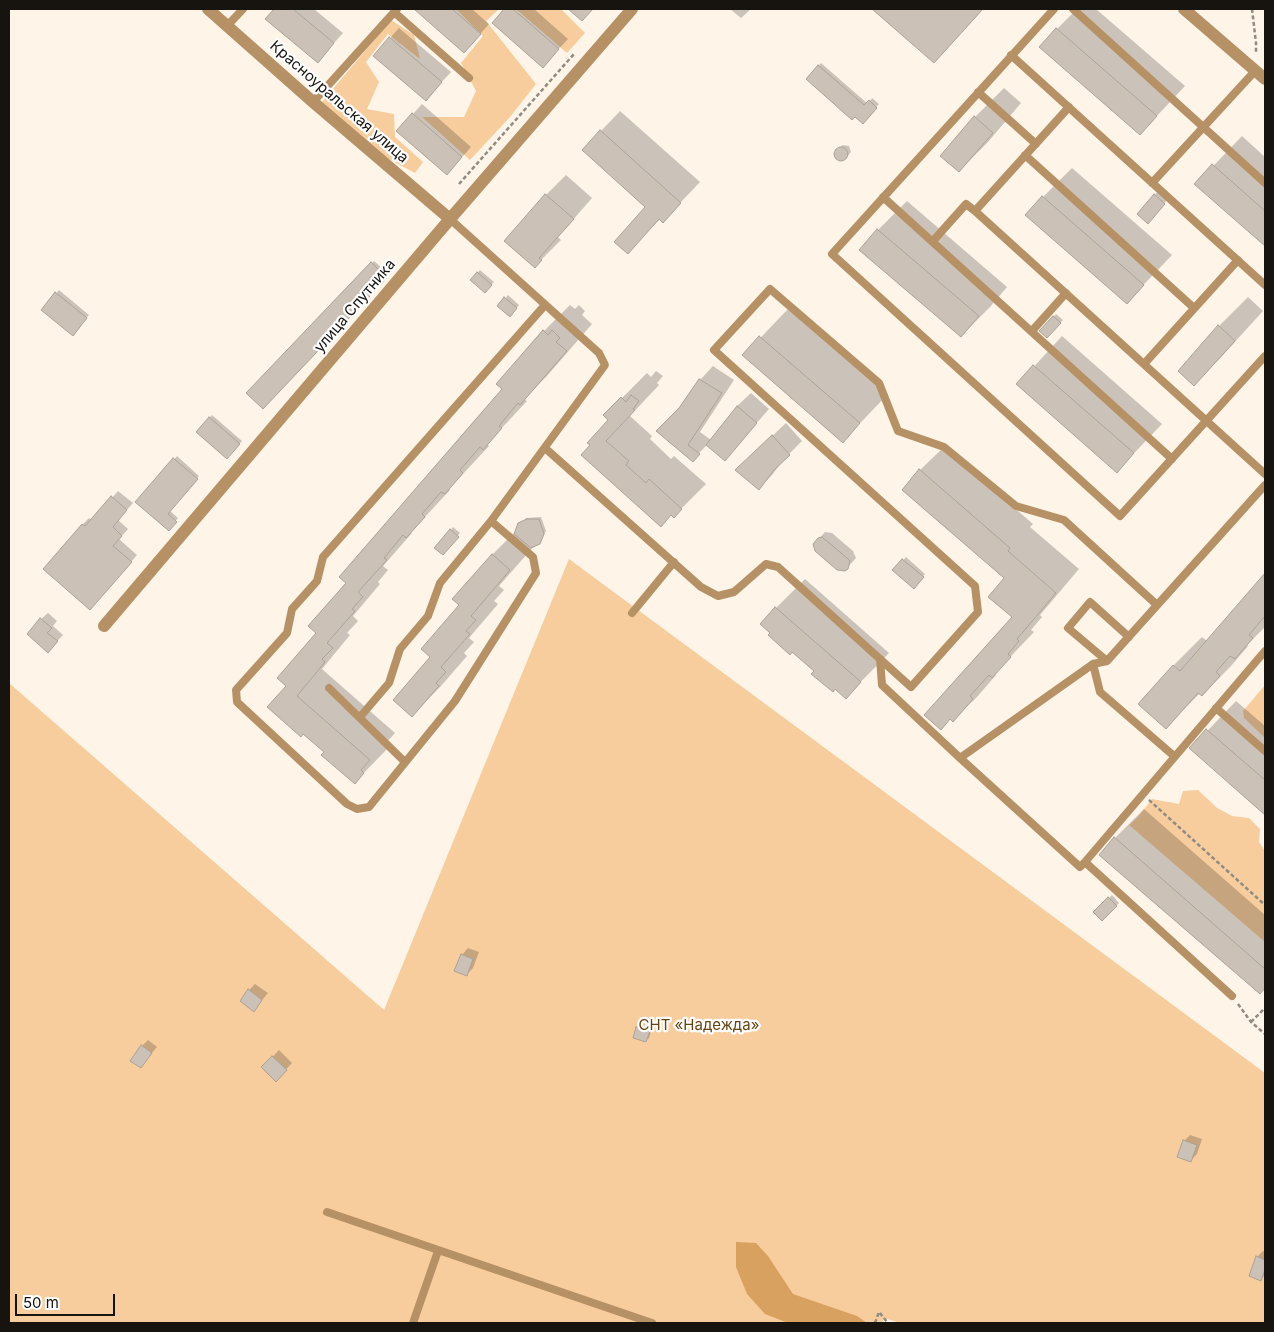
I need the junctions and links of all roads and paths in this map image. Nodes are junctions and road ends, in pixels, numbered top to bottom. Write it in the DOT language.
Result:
graph roads {
  1 [pos="208,9"];
  2 [pos="243,9"];
  3 [pos="632,9"];
  4 [pos="1054,9"];
  5 [pos="1073,9"];
  6 [pos="1184,9"];
  7 [pos="1252,9"];
  8 [pos="396,10"];
  9 [pos="227,26"];
  10 [pos="576,52"];
  11 [pos="1012,55"];
  12 [pos="1260,75"];
  13 [pos="469,78"];
  14 [pos="978,92"];
  15 [pos="313,102"];
  16 [pos="1069,107"];
  17 [pos="1203,127"];
  18 [pos="1036,144"];
  19 [pos="1025,155"];
  20 [pos="1152,183"];
  21 [pos="1265,183"];
  22 [pos="459,184"];
  23 [pos="883,197"];
  24 [pos="975,211"];
  25 [pos="450,219"];
  26 [pos="933,241"];
  27 [pos="1238,260"];
  28 [pos="1265,285"];
  29 [pos="1066,294"];
  30 [pos="545,305"];
  31 [pos="1194,308"];
  32 [pos="1032,331"];
  33 [pos="1265,356"];
  34 [pos="1144,364"];
  35 [pos="1206,421"];
  36 [pos="546,448"];
  37 [pos="1172,458"];
  38 [pos="1265,474"];
  39 [pos="1265,485"];
  40 [pos="491,521"];
  41 [pos="674,562"];
  42 [pos="1157,606"];
  43 [pos="632,614"];
  44 [pos="104,626"];
  45 [pos="1130,637"];
  46 [pos="1265,651"];
  47 [pos="880,659"];
  48 [pos="1107,661"];
  49 [pos="1093,664"];
  50 [pos="329,688"];
  51 [pos="1216,708"];
  52 [pos="360,717"];
  53 [pos="1265,751"];
  54 [pos="1174,756"];
  55 [pos="960,758"];
  56 [pos="404,762"];
  57 [pos="1143,794"];
  58 [pos="1086,862"];
  59 [pos="1265,905"];
  60 [pos="1232,996"];
  61 [pos="1265,1008"];
  62 [pos="1251,1022"];
  63 [pos="1265,1034"];
  64 [pos="327,1212"];
  65 [pos="438,1251"];
  66 [pos="413,1323"];
  67 [pos="652,1323"];
  68 [pos="875,1323"];
  69 [pos="888,1323"];
  1 -- 9 [label="street, Красноуральская улица"];
  2 -- 9 [label="lane"];
  3 -- 25 [label="street, улица Спутника"];
  4 -- 11 [label="lane"];
  5 -- 17 [label="lane"];
  6 -- 12 [label="street"];
  7 -- 12 [label="path"];
  8 -- 13 [label="lane"];
  8 -- 15 [label="lane"];
  9 -- 15 [label="street, Красноуральская улица"];
  10 -- 22 [label="path"];
  11 -- 14 [label="lane"];
  11 -- 16 [label="lane"];
  12 -- 17 [label="lane"];
  14 -- 18 [label="lane"];
  14 -- 23 [label="lane"];
  15 -- 25 [label="street, Красноуральская улица"];
  16 -- 18 [label="lane"];
  16 -- 20 [label="lane"];
  17 -- 20 [label="lane"];
  17 -- 21 [label="lane"];
  18 -- 19 [label="lane"];
  19 -- 24 [label="lane"];
  19 -- 31 [label="lane"];
  20 -- 27 [label="lane"];
  23 -- 26 [label="lane"];
  23 -- 37 [label="lane"];
  24 -- 26 [label="lane"];
  24 -- 29 [label="lane"];
  25 -- 30 [label="lane"];
  25 -- 44 [label="street, улица Спутника"];
  26 -- 32 [label="lane"];
  27 -- 28 [label="lane"];
  27 -- 31 [label="lane"];
  29 -- 32 [label="lane"];
  29 -- 34 [label="lane"];
  30 -- 36 [label="lane"];
  30 -- 56 [label="lane"];
  31 -- 34 [label="lane"];
  32 -- 37 [label="lane"];
  33 -- 35 [label="lane"];
  34 -- 35 [label="lane"];
  35 -- 37 [label="lane"];
  35 -- 38 [label="lane"];
  36 -- 40 [label="lane"];
  36 -- 41 [label="lane"];
  39 -- 42 [label="lane"];
  40 -- 52 [label="lane"];
  40 -- 56 [label="lane"];
  41 -- 43 [label="lane"];
  41 -- 47 [label="lane"];
  42 -- 45 [label="lane"];
  42 -- 47 [label="lane"];
  45 -- 48 [label="lane"];
  45 -- 48 [label="lane"];
  46 -- 51 [label="lane"];
  47 -- 55 [label="lane"];
  48 -- 49 [label="lane"];
  49 -- 54 [label="lane"];
  49 -- 55 [label="lane"];
  50 -- 52 [label="lane"];
  51 -- 53 [label="lane"];
  51 -- 54 [label="lane"];
  52 -- 56 [label="lane"];
  54 -- 57 [label="lane"];
  55 -- 58 [label="lane"];
  57 -- 58 [label="lane"];
  57 -- 59 [label="path"];
  58 -- 60 [label="lane"];
  60 -- 62 [label="path"];
  61 -- 62 [label="path"];
  62 -- 63 [label="path"];
  64 -- 65 [label="lane"];
  65 -- 66 [label="lane"];
  65 -- 67 [label="lane"];
  68 -- 69 [label="path"];
}
